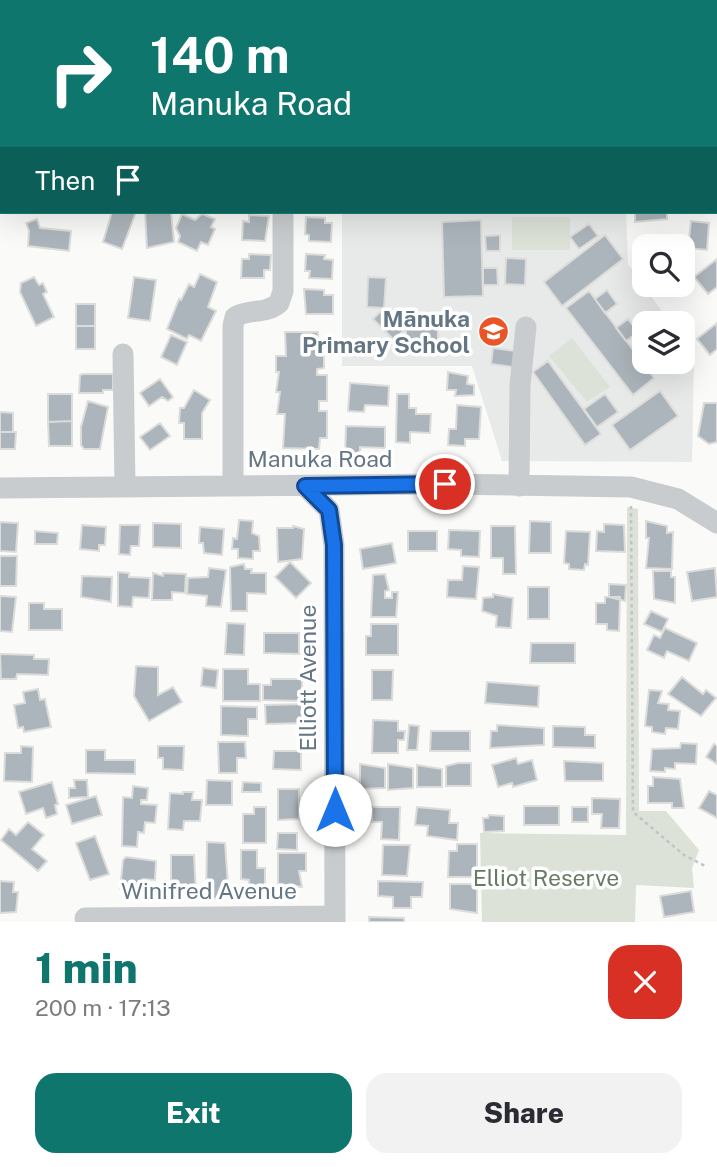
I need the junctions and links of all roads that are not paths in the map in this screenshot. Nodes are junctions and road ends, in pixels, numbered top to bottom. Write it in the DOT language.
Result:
graph roads {
  1 [pos="283,214"];
  2 [pos="526,327"];
  3 [pos="123,354"];
  4 [pos="233,486"];
  5 [pos="305,486"];
  6 [pos="520,486"];
  7 [pos="125,487"];
  8 [pos="0,488"];
  9 [pos="712,511"];
  10 [pos="85,918"];
  11 [pos="335,919"];
  1 -- 4 [label="street"];
  2 -- 6 [label="street"];
  3 -- 7 [label="street"];
  4 -- 5 [label="street, Manuka Road"];
  4 -- 7 [label="street, Manuka Road"];
  5 -- 6 [label="street, Manuka Road"];
  5 -- 11 [label="street, Elliott Avenue"];
  6 -- 9 [label="street, Manuka Road"];
  7 -- 8 [label="street, Manuka Road"];
  10 -- 11 [label="street, Winifred Avenue"];
}
